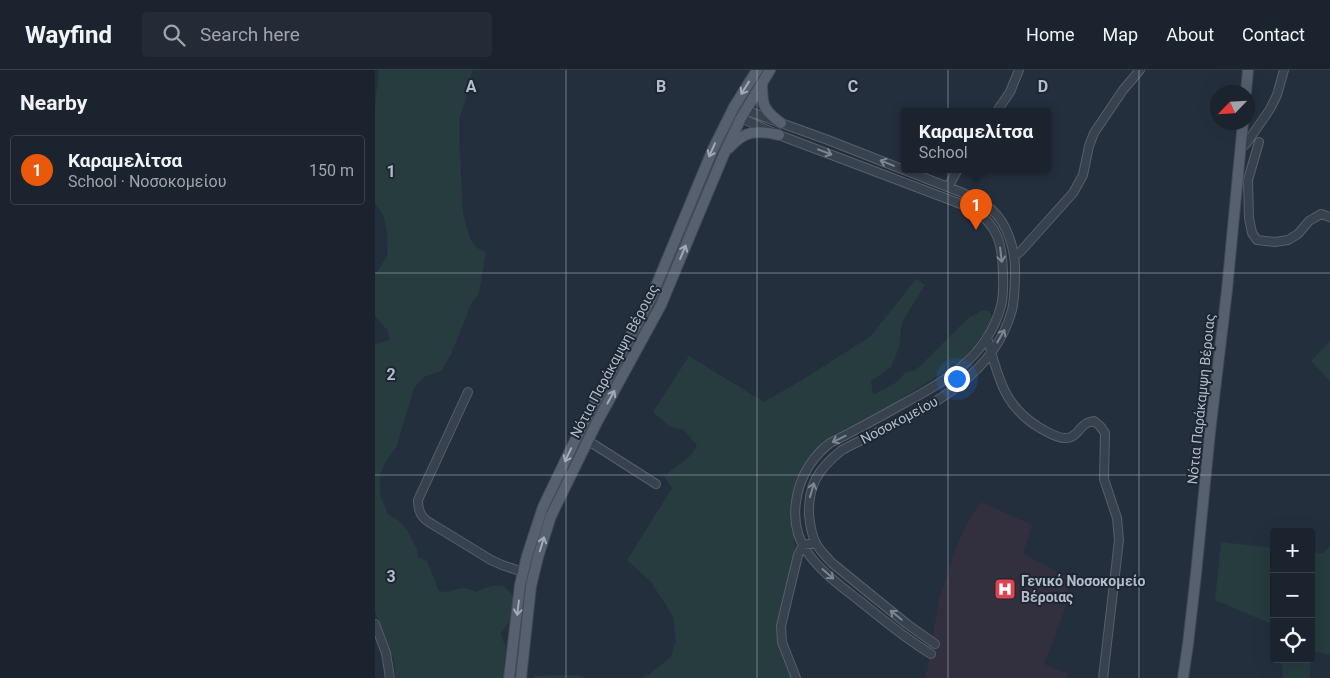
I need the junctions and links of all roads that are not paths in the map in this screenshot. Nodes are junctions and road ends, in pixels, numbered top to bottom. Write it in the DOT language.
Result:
graph roads {
  1 [pos="757,70"];
  2 [pos="770,70"];
  3 [pos="1019,70"];
  4 [pos="1140,70"];
  5 [pos="1248,70"];
  6 [pos="1284,70"];
  7 [pos="762,83"];
  8 [pos="1247,85"];
  9 [pos="734,107"];
  10 [pos="999,108"];
  11 [pos="743,114"];
  12 [pos="781,123"];
  13 [pos="1242,130"];
  14 [pos="779,135"];
  15 [pos="1259,142"];
  16 [pos="1241,149"];
  17 [pos="724,154"];
  18 [pos="901,169"];
  19 [pos="911,173"];
  20 [pos="956,173"];
  21 [pos="948,187"];
  22 [pos="1330,217"];
  23 [pos="1014,257"];
  24 [pos="987,338"];
  25 [pos="991,352"];
  26 [pos="468,392"];
  27 [pos="587,440"];
  28 [pos="656,484"];
  29 [pos="816,543"];
  30 [pos="803,544"];
  31 [pos="523,572"];
  32 [pos="375,624"];
  33 [pos="935,644"];
  34 [pos="931,654"];
  35 [pos="390,678"];
  36 [pos="509,678"];
  37 [pos="521,678"];
  38 [pos="796,678"];
  39 [pos="1103,678"];
  40 [pos="1183,678"];
  1 -- 9 [label="main road, Νότια Παράκαμψη Βέροιας, one-way"];
  2 -- 7 [label="main road, Νότια Παράκαμψη Βέροιας"];
  3 -- 10 [label="street"];
  4 -- 23 [label="street"];
  5 -- 8 [label="main road"];
  6 -- 16 [label="street"];
  7 -- 11 [label="main road, Νότια Παράκαμψη Βέροιας"];
  7 -- 12 [label="main road"];
  9 -- 11 [label="main road"];
  9 -- 31 [label="main road, Νότια Παράκαμψη Βέροιας, one-way"];
  11 -- 12 [label="street, Νοσοκομείου"];
  11 -- 14 [label="street, Νοσοκομείου"];
  11 -- 17 [label="main road, Νότια Παράκαμψη Βέροιας"];
  18 -- 12 [label="street, Νοσοκομείου, one-way"];
  13 -- 16 [label="main road, Νότια Παράκαμψη Βέροιας"];
  14 -- 17 [label="main road"];
  14 -- 24 [label="street, Νοσοκομείου, one-way"];
  15 -- 22 [label="street"];
  16 -- 40 [label="main road, Νότια Παράκαμψη Βέροιας"];
  27 -- 17 [label="main road, Νότια Παράκαμψη Βέροιας, one-way"];
  21 -- 19 [label="street, Νοσοκομείου, one-way"];
  20 -- 21 [label="street"];
  21 -- 23 [label="street, Νοσοκομείου"];
  25 -- 23 [label="street, Νοσοκομείου, one-way"];
  24 -- 25 [label="street"];
  24 -- 30 [label="street, Νοσοκομείου, one-way"];
  29 -- 25 [label="street, Νοσοκομείου, one-way"];
  25 -- 39 [label="street"];
  26 -- 31 [label="street"];
  27 -- 28 [label="street"];
  37 -- 27 [label="main road, Νότια Παράκαμψη Βέροιας, one-way"];
  29 -- 30 [label="street"];
  33 -- 29 [label="street, Νοσοκομείου, one-way"];
  30 -- 34 [label="street, Νοσοκομείου, one-way"];
  30 -- 38 [label="street"];
  31 -- 36 [label="main road, Νότια Παράκαμψη Βέροιας, one-way"];
  32 -- 35 [label="street"];
}
